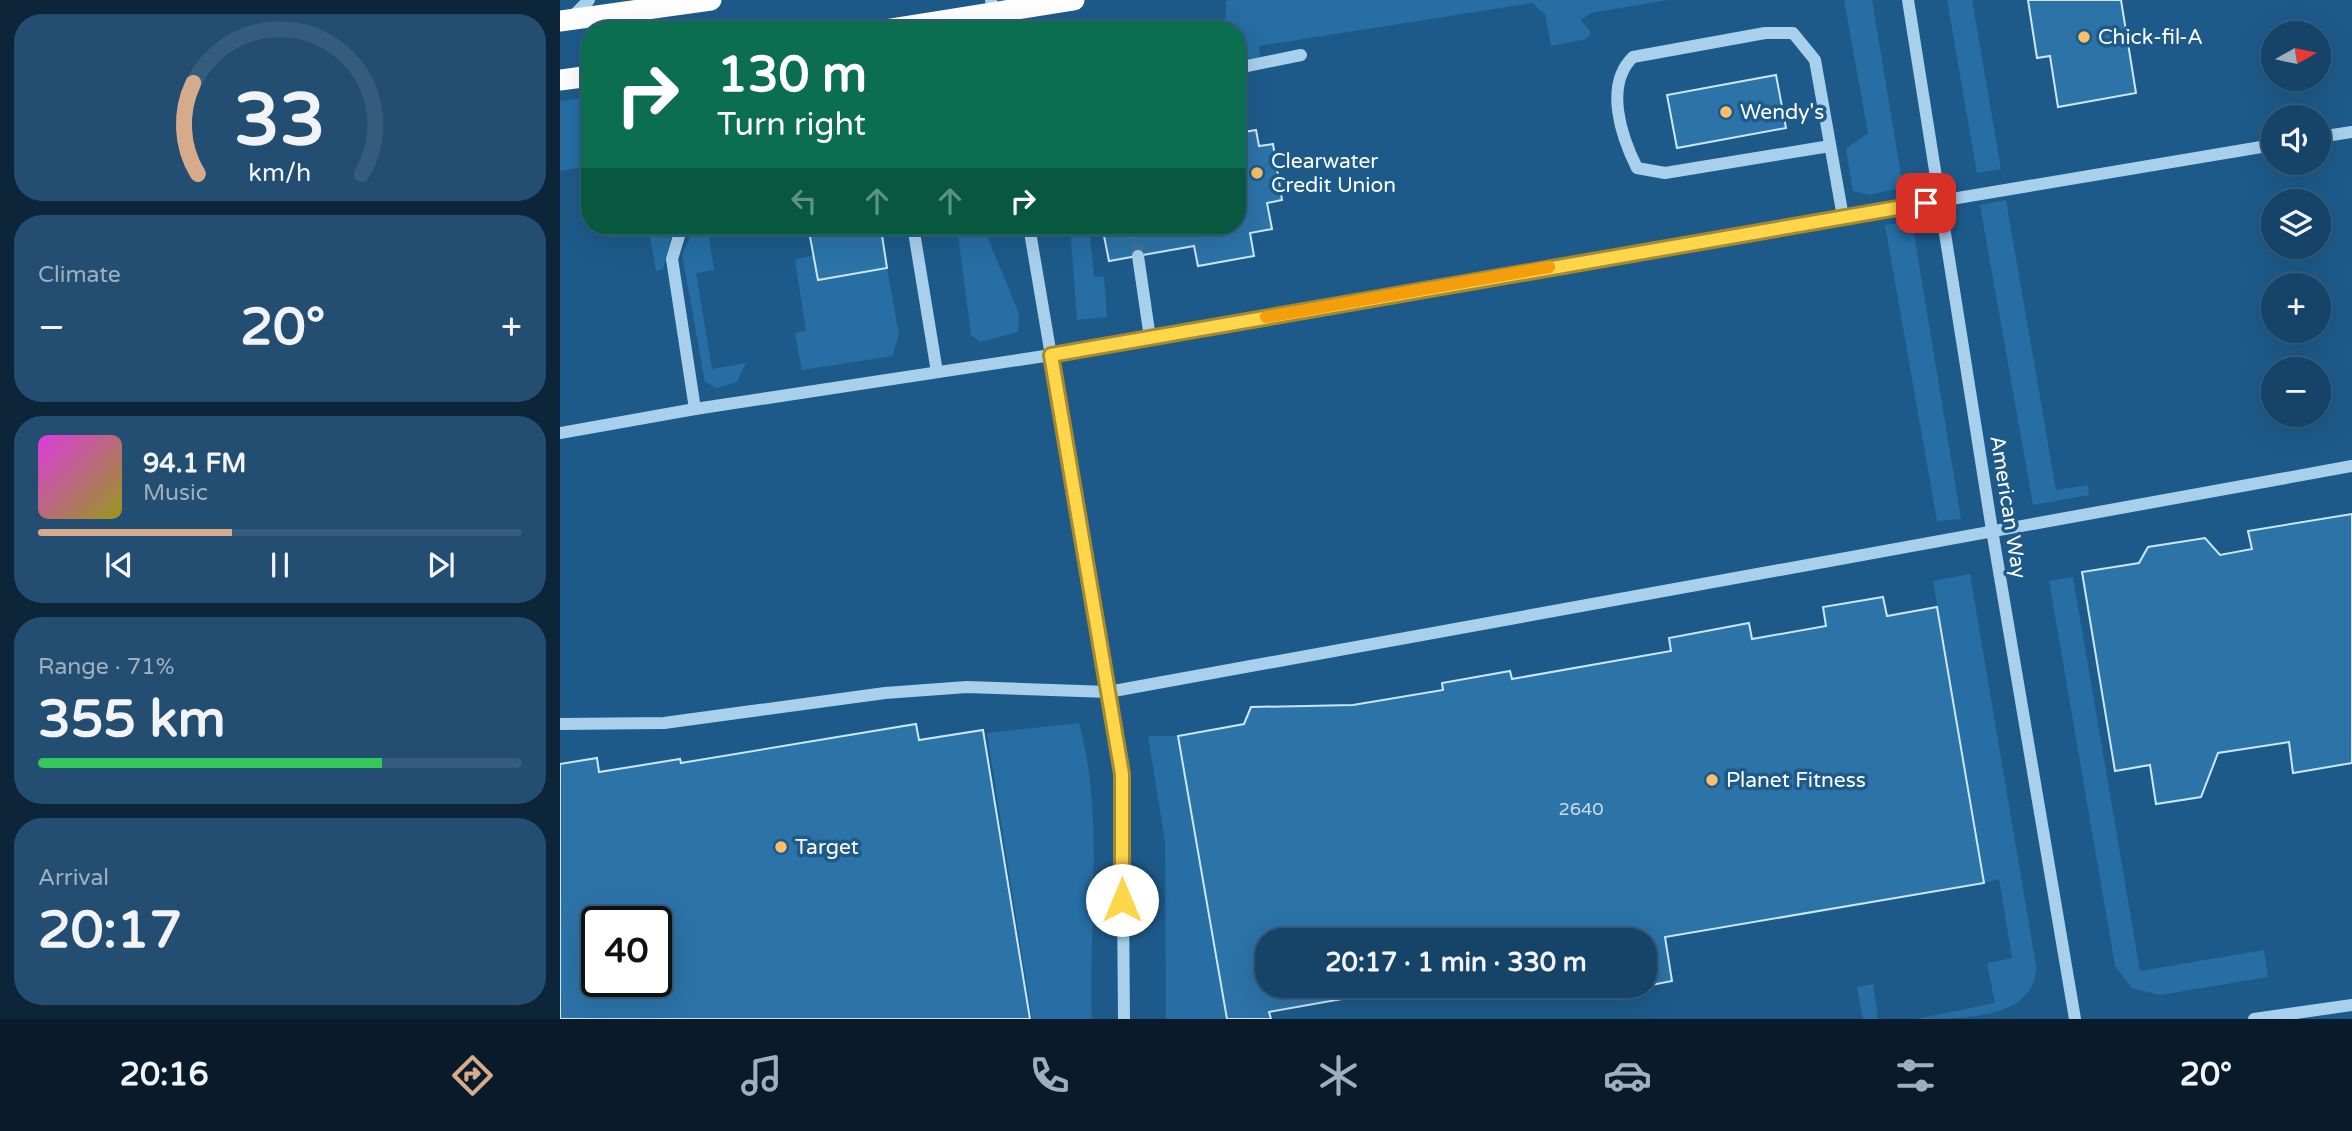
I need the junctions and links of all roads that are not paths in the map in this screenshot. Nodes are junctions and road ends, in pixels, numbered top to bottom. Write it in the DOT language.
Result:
graph roads {
  1 [pos="589,0"];
  2 [pos="1074,0"];
  3 [pos="1908,0"];
  4 [pos="697,1"];
  5 [pos="994,14"];
  6 [pos="565,20"];
  7 [pos="946,21"];
  8 [pos="1301,55"];
  9 [pos="1246,66"];
  10 [pos="581,77"];
  11 [pos="560,80"];
  12 [pos="2352,132"];
  13 [pos="2331,135"];
  14 [pos="1830,146"];
  15 [pos="2261,147"];
  16 [pos="1942,200"];
  17 [pos="1843,217"];
  18 [pos="679,235"];
  19 [pos="914,235"];
  20 [pos="1031,235"];
  21 [pos="1138,256"];
  22 [pos="1150,338"];
  23 [pos="1051,355"];
  24 [pos="937,372"];
  25 [pos="695,409"];
  26 [pos="560,433"];
  27 [pos="2352,466"];
  28 [pos="1992,530"];
  29 [pos="1108,692"];
  30 [pos="560,724"];
  31 [pos="2352,1005"];
  32 [pos="1124,1019"];
  33 [pos="2075,1019"];
  34 [pos="2254,1019"];
  1 -- 6 [label="street"];
  2 -- 5 [label="highway"];
  3 -- 16 [label="street, American Way"];
  4 -- 6 [label="highway"];
  5 -- 7 [label="highway"];
  8 -- 9 [label="street"];
  10 -- 11 [label="highway"];
  12 -- 13 [label="street"];
  14 -- 14 [label="street"];
  14 -- 17 [label="street"];
  15 -- 16 [label="street"];
  16 -- 17 [label="street"];
  16 -- 28 [label="street, American Way"];
  17 -- 22 [label="street"];
  18 -- 25 [label="street"];
  19 -- 24 [label="street"];
  20 -- 23 [label="street"];
  21 -- 22 [label="street"];
  22 -- 23 [label="street"];
  23 -- 24 [label="street"];
  23 -- 29 [label="street"];
  24 -- 25 [label="street"];
  25 -- 26 [label="street"];
  27 -- 28 [label="street"];
  28 -- 29 [label="street"];
  28 -- 33 [label="street, American Way"];
  29 -- 30 [label="street"];
  29 -- 32 [label="street"];
  31 -- 34 [label="street"];
}
